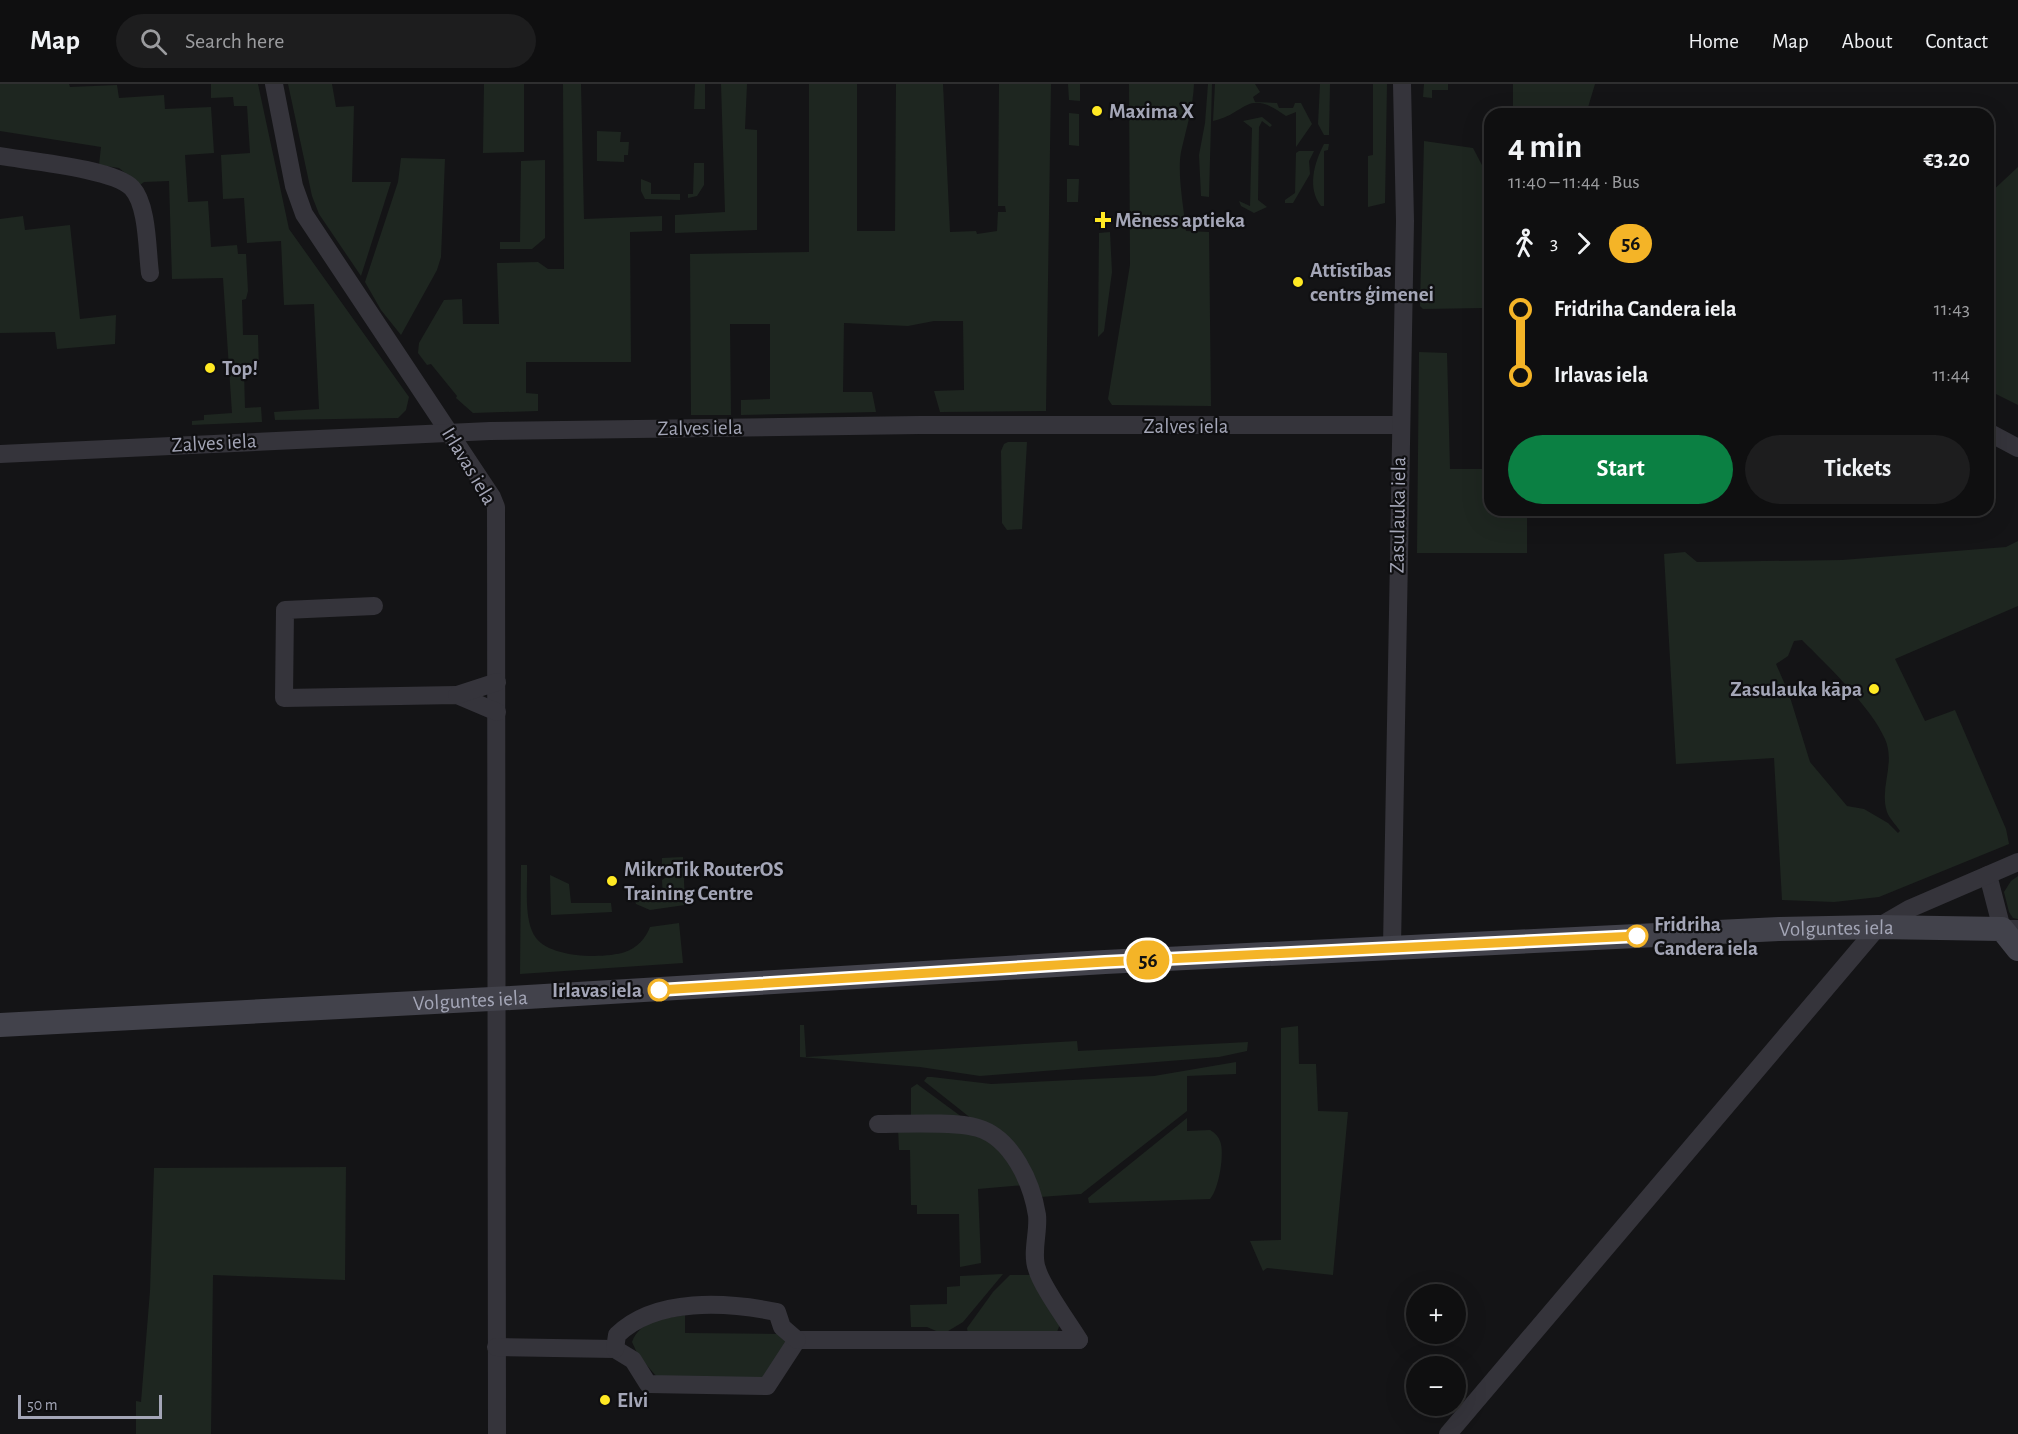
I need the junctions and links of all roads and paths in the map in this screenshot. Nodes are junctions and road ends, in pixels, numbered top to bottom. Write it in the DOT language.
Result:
graph roads {
  1 [pos="274,84"];
  2 [pos="1402,84"];
  3 [pos="0,156"];
  4 [pos="150,273"];
  5 [pos="1400,425"];
  6 [pos="450,432"];
  7 [pos="1994,435"];
  8 [pos="2018,448"];
  9 [pos="0,454"];
  10 [pos="374,606"];
  11 [pos="496,682"];
  12 [pos="457,695"];
  13 [pos="497,712"];
  14 [pos="2018,862"];
  15 [pos="1988,875"];
  16 [pos="1878,927"];
  17 [pos="2010,929"];
  18 [pos="1392,947"];
  19 [pos="2018,949"];
  20 [pos="495,999"];
  21 [pos="0,1024"];
  22 [pos="878,1124"];
  23 [pos="797,1340"];
  24 [pos="496,1347"];
  25 [pos="615,1349"];
  26 [pos="496,1434"];
  27 [pos="1448,1434"];
  1 -- 6 [label="street, Irlavas iela"];
  2 -- 5 [label="street, Zasulauka iela"];
  3 -- 4 [label="street"];
  5 -- 6 [label="street, Zalves iela"];
  5 -- 18 [label="street, Zasulauka iela"];
  6 -- 9 [label="street, Zalves iela"];
  6 -- 11 [label="street, Irlavas iela"];
  7 -- 8 [label="street"];
  10 -- 12 [label="street"];
  11 -- 12 [label="street"];
  11 -- 13 [label="street, Irlavas iela"];
  12 -- 13 [label="street"];
  13 -- 20 [label="street, Irlavas iela"];
  14 -- 15 [label="street"];
  15 -- 16 [label="street"];
  15 -- 17 [label="street"];
  16 -- 17 [label="street, Volguntes iela"];
  16 -- 18 [label="street, Volguntes iela"];
  16 -- 27 [label="street"];
  17 -- 19 [label="street"];
  18 -- 20 [label="street, Volguntes iela"];
  20 -- 21 [label="street, Volguntes iela"];
  20 -- 24 [label="street, Irlavas iela"];
  22 -- 23 [label="street"];
  23 -- 25 [label="street"];
  23 -- 25 [label="street"];
  24 -- 25 [label="street"];
  24 -- 26 [label="street, Irlavas iela"];
}
